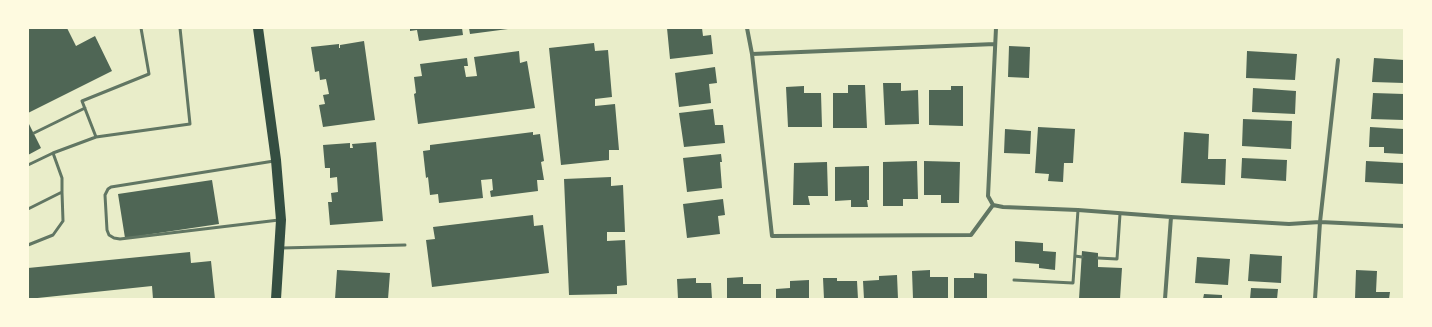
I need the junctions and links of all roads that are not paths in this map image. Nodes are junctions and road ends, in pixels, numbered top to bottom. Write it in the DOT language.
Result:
graph roads {
  1 [pos="141,28"];
  2 [pos="180,28"];
  3 [pos="258,28"];
  4 [pos="747,28"];
  5 [pos="996,28"];
  6 [pos="996,44"];
  7 [pos="752,54"];
  8 [pos="1338,60"];
  9 [pos="85,108"];
  10 [pos="34,133"];
  11 [pos="96,138"];
  12 [pos="53,153"];
  13 [pos="276,160"];
  14 [pos="28,164"];
  15 [pos="62,192"];
  16 [pos="993,205"];
  17 [pos="28,209"];
  18 [pos="1078,210"];
  19 [pos="1120,214"];
  20 [pos="1170,217"];
  21 [pos="281,220"];
  22 [pos="1320,222"];
  23 [pos="1404,226"];
  24 [pos="28,245"];
  25 [pos="405,245"];
  26 [pos="280,248"];
  27 [pos="1075,256"];
  28 [pos="1082,257"];
  29 [pos="1098,258"];
  30 [pos="1014,280"];
  31 [pos="276,299"];
  32 [pos="1165,299"];
  33 [pos="1315,299"];
  1 -- 9 [label="lane"];
  2 -- 11 [label="lane"];
  3 -- 13 [label="main road"];
  4 -- 7 [label="street"];
  5 -- 6 [label="street"];
  6 -- 7 [label="street"];
  6 -- 16 [label="street"];
  7 -- 16 [label="street"];
  8 -- 22 [label="street"];
  9 -- 10 [label="lane"];
  9 -- 11 [label="lane"];
  11 -- 12 [label="lane"];
  12 -- 14 [label="lane"];
  12 -- 15 [label="lane"];
  13 -- 21 [label="main road"];
  13 -- 21 [label="lane"];
  15 -- 17 [label="lane"];
  15 -- 24 [label="lane"];
  16 -- 18 [label="street"];
  18 -- 19 [label="street"];
  18 -- 27 [label="lane"];
  19 -- 20 [label="street"];
  19 -- 29 [label="lane"];
  20 -- 22 [label="street"];
  20 -- 32 [label="street"];
  21 -- 26 [label="main road"];
  22 -- 23 [label="street"];
  22 -- 33 [label="street"];
  25 -- 26 [label="lane"];
  26 -- 31 [label="main road"];
  27 -- 28 [label="lane"];
  27 -- 30 [label="lane"];
}
